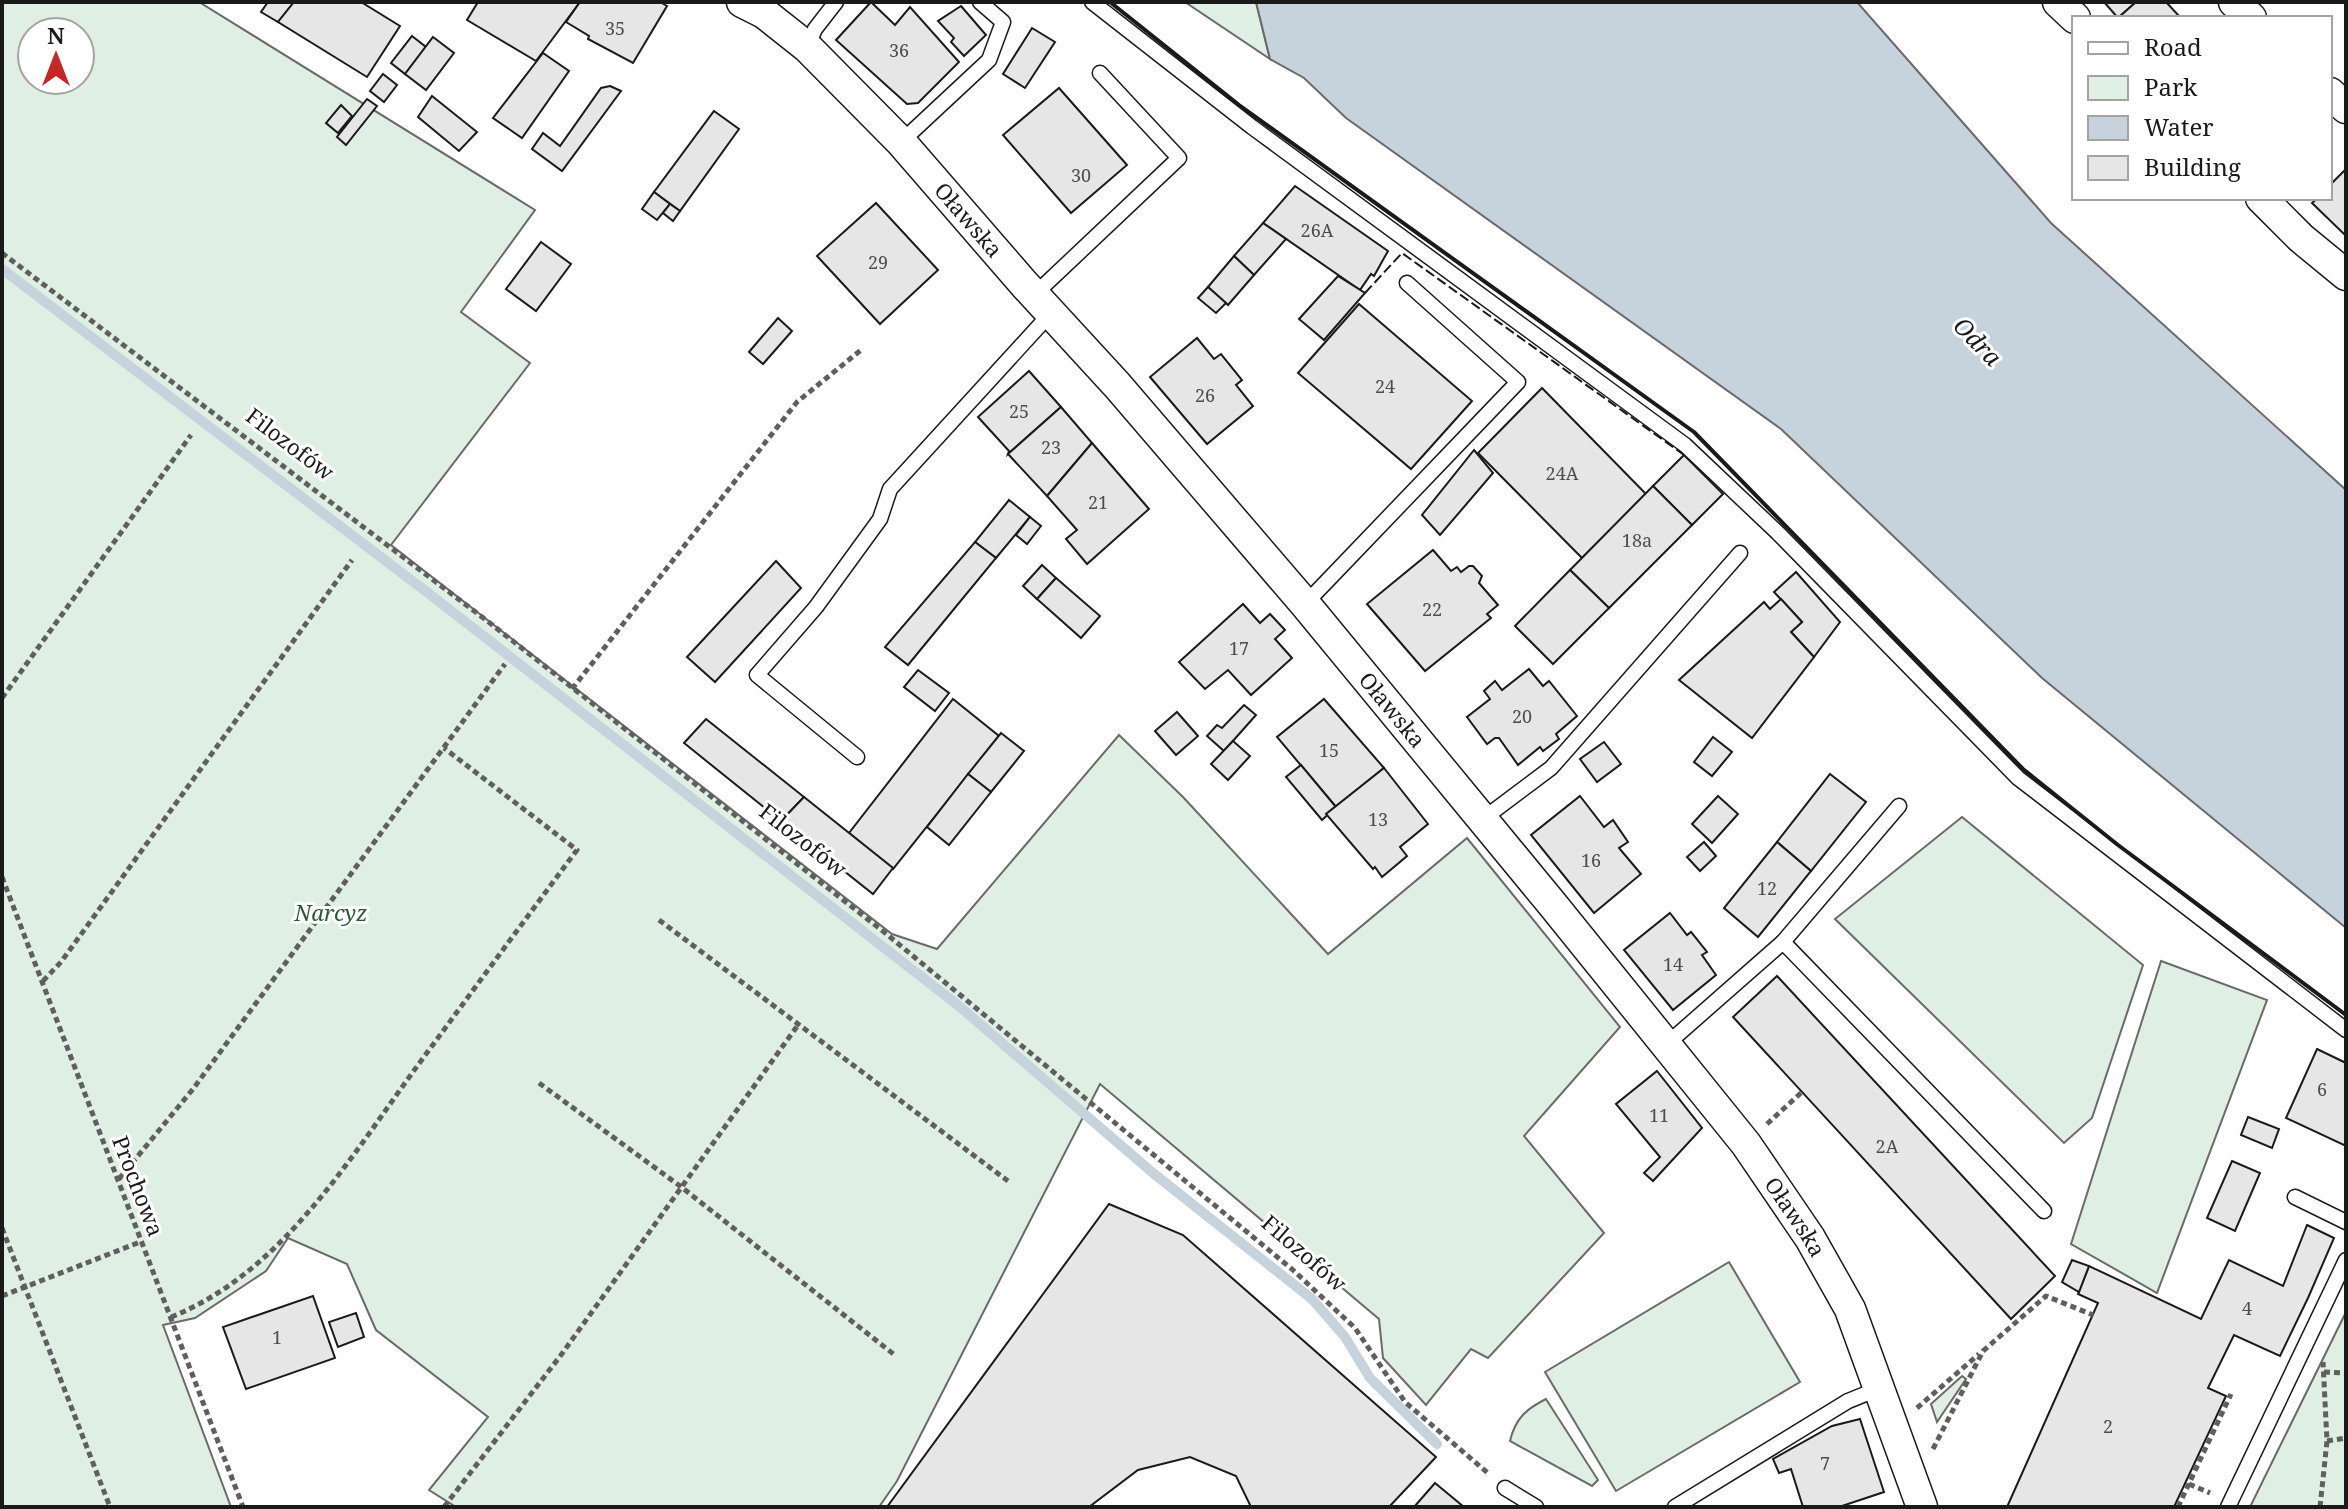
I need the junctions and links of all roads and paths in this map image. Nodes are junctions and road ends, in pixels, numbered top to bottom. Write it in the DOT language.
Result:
graph roads {
  1 [pos="742,2"];
  2 [pos="836,2"];
  3 [pos="980,2"];
  4 [pos="1092,2"];
  5 [pos="2058,2"];
  6 [pos="2234,2"];
  7 [pos="2073,16"];
  8 [pos="2249,16"];
  9 [pos="807,47"];
  10 [pos="1100,73"];
  11 [pos="901,142"];
  12 [pos="2263,200"];
  13 [pos="2,253"];
  14 [pos="2346,275"];
  15 [pos="1407,283"];
  16 [pos="1043,304"];
  17 [pos="861,350"];
  18 [pos="191,435"];
  19 [pos="1740,553"];
  20 [pos="352,560"];
  21 [pos="1305,604"];
  22 [pos="505,664"];
  23 [pos="572,689"];
  24 [pos="2,698"];
  25 [pos="444,748"];
  26 [pos="857,757"];
  27 [pos="1899,806"];
  28 [pos="1483,819"];
  29 [pos="2,877"];
  30 [pos="659,920"];
  31 [pos="1783,942"];
  32 [pos="43,981"];
  33 [pos="798,1025"];
  34 [pos="2346,1030"];
  35 [pos="1667,1044"];
  36 [pos="539,1083"];
  37 [pos="1802,1092"];
  38 [pos="1763,1128"];
  39 [pos="119,1179"];
  40 [pos="1008,1181"];
  41 [pos="680,1186"];
  42 [pos="2295,1197"];
  43 [pos="2044,1211"];
  44 [pos="2346,1222"];
  45 [pos="2,1228"];
  46 [pos="140,1242"];
  47 [pos="2346,1260"];
  48 [pos="25,1287"];
  49 [pos="2,1296"];
  50 [pos="2321,1313"];
  51 [pos="2093,1315"];
  52 [pos="171,1317"];
  53 [pos="1983,1351"];
  54 [pos="896,1356"];
  55 [pos="2324,1372"];
  56 [pos="2346,1373"];
  57 [pos="1880,1388"];
  58 [pos="2231,1394"];
  59 [pos="1916,1409"];
  60 [pos="2346,1438"];
  61 [pos="2327,1441"];
  62 [pos="1931,1454"];
  63 [pos="2189,1484"];
  64 [pos="1505,1488"];
  65 [pos="2223,1501"];
  66 [pos="110,1507"];
  67 [pos="243,1507"];
  68 [pos="444,1507"];
  69 [pos="1536,1507"];
  70 [pos="1675,1507"];
  71 [pos="1922,1507"];
  72 [pos="2178,1507"];
  73 [pos="2320,1507"];
  1 -- 9 [label="street, Oławska"];
  2 -- 9 [label="lane"];
  3 -- 11 [label="lane"];
  4 -- 34 [label="lane"];
  5 -- 7 [label="street"];
  6 -- 8 [label="street"];
  9 -- 11 [label="street, Oławska"];
  10 -- 16 [label="lane"];
  11 -- 16 [label="street, Oławska"];
  12 -- 14 [label="street"];
  13 -- 23 [label="path, Filozofów"];
  15 -- 21 [label="lane"];
  16 -- 21 [label="street, Oławska"];
  16 -- 26 [label="lane"];
  17 -- 23 [label="path"];
  18 -- 24 [label="path"];
  19 -- 28 [label="lane"];
  20 -- 32 [label="path"];
  21 -- 28 [label="street, Oławska"];
  22 -- 25 [label="path"];
  23 -- 64 [label="path, Filozofów"];
  25 -- 39 [label="path"];
  25 -- 52 [label="path"];
  27 -- 31 [label="lane"];
  28 -- 35 [label="street, Oławska"];
  29 -- 32 [label="path, Prochowa"];
  30 -- 33 [label="path"];
  31 -- 35 [label="lane"];
  31 -- 43 [label="lane"];
  32 -- 39 [label="path, Prochowa"];
  33 -- 40 [label="path"];
  33 -- 41 [label="path"];
  35 -- 57 [label="street, Oławska"];
  36 -- 41 [label="path"];
  37 -- 38 [label="path"];
  39 -- 52 [label="path, Prochowa"];
  41 -- 54 [label="path"];
  41 -- 68 [label="path"];
  42 -- 44 [label="lane"];
  45 -- 48 [label="path"];
  46 -- 48 [label="path"];
  47 -- 50 [label="lane"];
  48 -- 49 [label="path"];
  48 -- 66 [label="path"];
  50 -- 55 [label="path"];
  50 -- 65 [label="lane"];
  51 -- 53 [label="path"];
  52 -- 67 [label="path, Prochowa"];
  53 -- 59 [label="path"];
  53 -- 62 [label="path"];
  55 -- 56 [label="path"];
  55 -- 61 [label="path"];
  57 -- 70 [label="lane"];
  57 -- 71 [label="street, Oławska"];
  58 -- 63 [label="path"];
  60 -- 61 [label="path"];
  61 -- 73 [label="path"];
  63 -- 65 [label="path"];
  63 -- 72 [label="path"];
  64 -- 69 [label="lane"];
}
